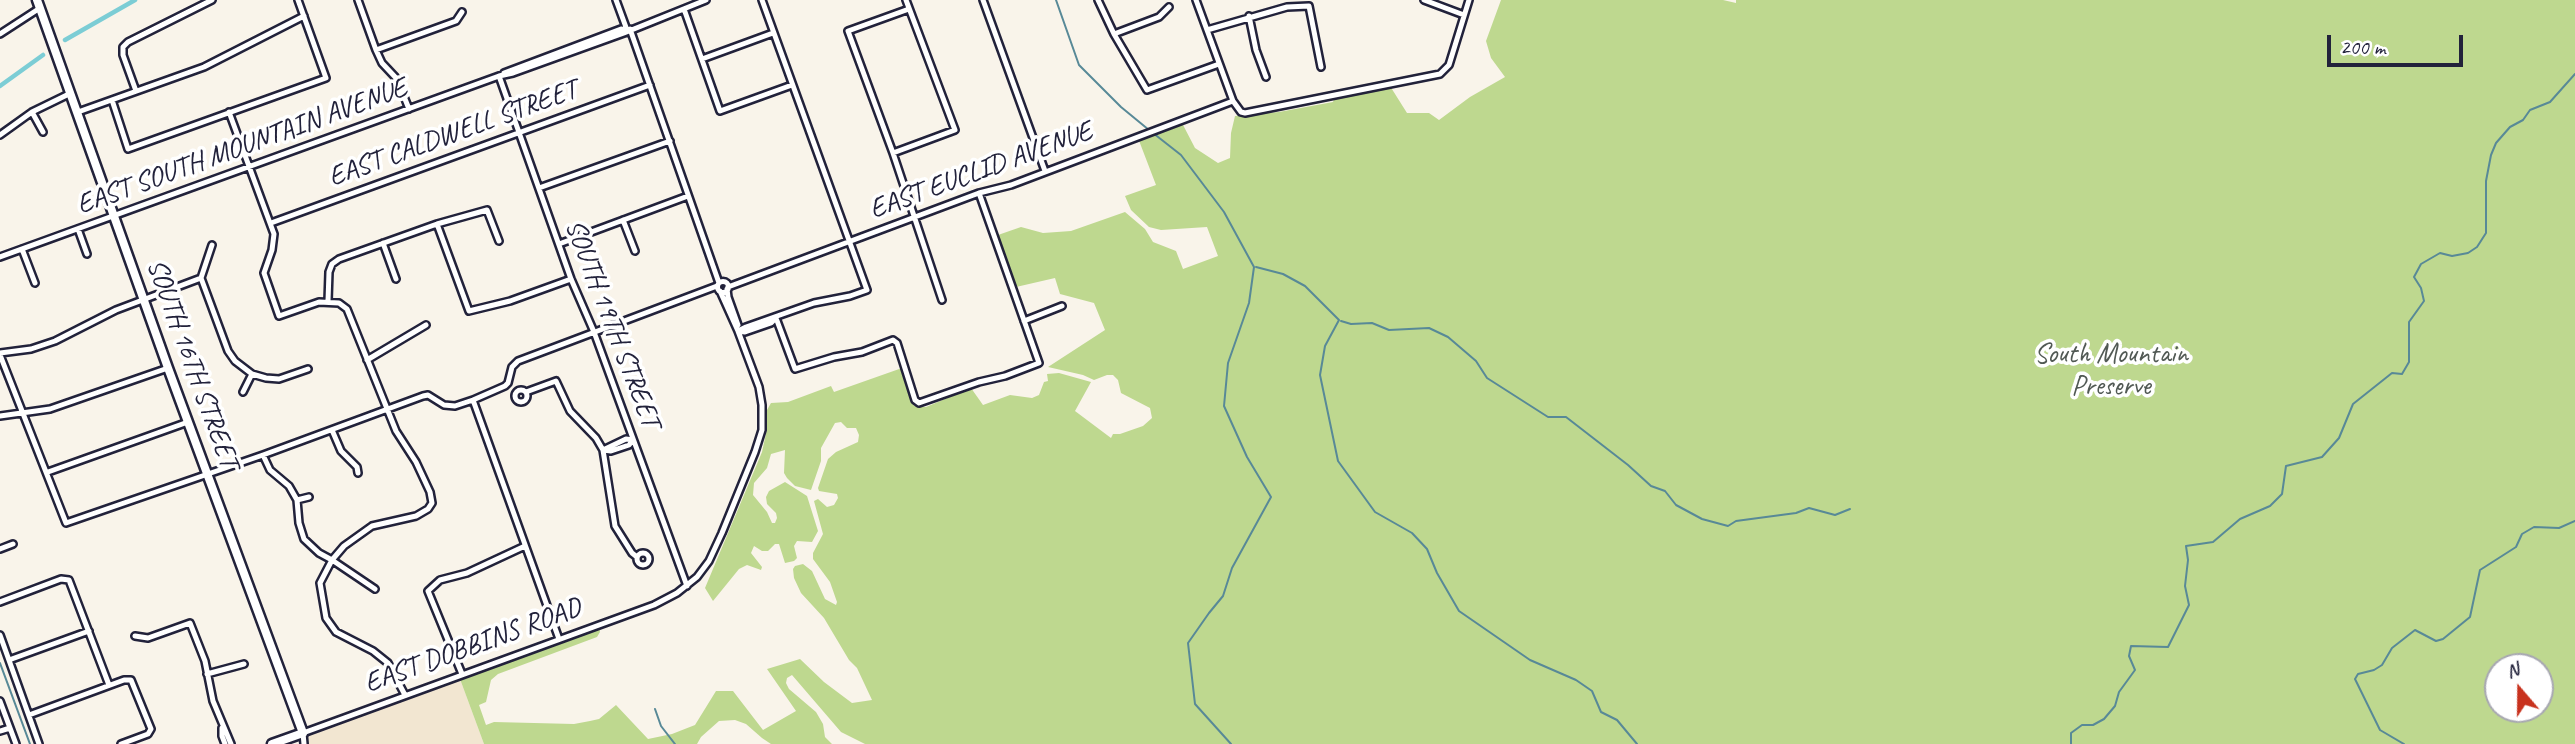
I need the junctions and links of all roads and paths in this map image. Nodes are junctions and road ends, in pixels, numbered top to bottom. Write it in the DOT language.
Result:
graph roads {
  1 [pos="212,0"];
  2 [pos="298,0"];
  3 [pos="358,0"];
  4 [pos="617,0"];
  5 [pos="706,0"];
  6 [pos="762,0"];
  7 [pos="905,0"];
  8 [pos="983,0"];
  9 [pos="1098,0"];
  10 [pos="1196,0"];
  11 [pos="1424,0"];
  12 [pos="1469,0"];
  13 [pos="39,4"];
  14 [pos="1169,7"];
  15 [pos="684,9"];
  16 [pos="909,9"];
  17 [pos="462,12"];
  18 [pos="1464,15"];
  19 [pos="304,16"];
  20 [pos="1249,16"];
  21 [pos="629,30"];
  22 [pos="1207,30"];
  23 [pos="773,33"];
  24 [pos="0,34"];
  25 [pos="1114,34"];
  26 [pos="376,51"];
  27 [pos="702,59"];
  28 [pos="1219,64"];
  29 [pos="1321,67"];
  30 [pos="499,76"];
  31 [pos="1266,77"];
  32 [pos="650,85"];
  33 [pos="792,85"];
  34 [pos="136,91"];
  35 [pos="71,93"];
  36 [pos="111,100"];
  37 [pos="1233,101"];
  38 [pos="409,108"];
  39 [pos="32,112"];
  40 [pos="78,112"];
  41 [pos="229,112"];
  42 [pos="43,132"];
  43 [pos="519,132"];
  44 [pos="0,135"];
  45 [pos="670,141"];
  46 [pos="894,153"];
  47 [pos="249,167"];
  48 [pos="1045,171"];
  49 [pos="539,188"];
  50 [pos="979,193"];
  51 [pos="688,196"];
  52 [pos="115,216"];
  53 [pos="914,218"];
  54 [pos="623,220"];
  55 [pos="271,223"];
  56 [pos="437,224"];
  57 [pos="78,229"];
  58 [pos="499,241"];
  59 [pos="849,242"];
  60 [pos="383,243"];
  61 [pos="559,244"];
  62 [pos="212,245"];
  63 [pos="22,249"];
  64 [pos="635,251"];
  65 [pos="87,254"];
  66 [pos="0,257"];
  67 [pos="201,278"];
  68 [pos="396,279"];
  69 [pos="571,279"];
  70 [pos="34,283"];
  71 [pos="723,286"];
  72 [pos="144,300"];
  73 [pos="942,300"];
  74 [pos="328,301"];
  75 [pos="1062,306"];
  76 [pos="776,317"];
  77 [pos="1024,321"];
  78 [pos="426,325"];
  79 [pos="738,331"];
  80 [pos="594,332"];
  81 [pos="0,354"];
  82 [pos="367,360"];
  83 [pos="168,368"];
  84 [pos="308,369"];
  85 [pos="252,374"];
  86 [pos="243,392"];
  87 [pos="526,392"];
  88 [pos="473,400"];
  89 [pos="387,410"];
  90 [pos="25,413"];
  91 [pos="0,416"];
  92 [pos="188,422"];
  93 [pos="332,430"];
  94 [pos="633,440"];
  95 [pos="603,450"];
  96 [pos="263,455"];
  97 [pos="48,472"];
  98 [pos="358,473"];
  99 [pos="206,474"];
  100 [pos="309,497"];
  101 [pos="297,500"];
  102 [pos="13,544"];
  103 [pos="525,546"];
  104 [pos="0,549"];
  105 [pos="637,557"];
  106 [pos="332,560"];
  107 [pos="687,586"];
  108 [pos="375,589"];
  109 [pos="0,602"];
  110 [pos="89,631"];
  111 [pos="0,635"];
  112 [pos="135,636"];
  113 [pos="559,639"];
  114 [pos="9,660"];
  115 [pos="244,664"];
  116 [pos="207,674"];
  117 [pos="462,674"];
  118 [pos="109,685"];
  119 [pos="405,695"];
  120 [pos="0,701"];
  121 [pos="29,715"];
  122 [pos="10,728"];
  123 [pos="0,731"];
  124 [pos="303,733"];
  125 [pos="227,741"];
  126 [pos="125,743"];
  127 [pos="16,744"];
  128 [pos="39,744"];
  129 [pos="272,744"];
  130 [pos="304,744"];
  1 -- 34 [label="street"];
  2 -- 19 [label="street"];
  3 -- 26 [label="street"];
  4 -- 21 [label="street"];
  5 -- 15 [label="street, EAST SOUTH MOUNTAIN AVENUE"];
  6 -- 23 [label="street"];
  7 -- 16 [label="street"];
  8 -- 48 [label="street"];
  9 -- 25 [label="street"];
  10 -- 22 [label="street"];
  11 -- 18 [label="street"];
  12 -- 18 [label="street"];
  13 -- 24 [label="street"];
  13 -- 35 [label="main road, SOUTH 16TH STREET"];
  14 -- 25 [label="street"];
  15 -- 21 [label="street, EAST SOUTH MOUNTAIN AVENUE"];
  15 -- 27 [label="street"];
  16 -- 46 [label="street"];
  16 -- 46 [label="street"];
  17 -- 26 [label="street"];
  18 -- 37 [label="street"];
  19 -- 34 [label="street"];
  19 -- 41 [label="street"];
  20 -- 22 [label="street"];
  20 -- 29 [label="street"];
  20 -- 31 [label="street"];
  21 -- 30 [label="street, EAST SOUTH MOUNTAIN AVENUE"];
  21 -- 32 [label="street"];
  22 -- 28 [label="street"];
  23 -- 27 [label="street"];
  23 -- 33 [label="street"];
  25 -- 28 [label="street"];
  26 -- 38 [label="street"];
  27 -- 33 [label="street"];
  28 -- 37 [label="street"];
  30 -- 38 [label="street, EAST SOUTH MOUNTAIN AVENUE"];
  30 -- 43 [label="street, SOUTH 19TH STREET"];
  32 -- 43 [label="street, EAST CALDWELL STREET"];
  32 -- 45 [label="street"];
  33 -- 59 [label="street"];
  34 -- 36 [label="street"];
  35 -- 39 [label="street"];
  35 -- 40 [label="main road, SOUTH 16TH STREET"];
  36 -- 40 [label="street"];
  36 -- 41 [label="street"];
  37 -- 48 [label="street, EAST EUCLID AVENUE"];
  38 -- 47 [label="street, EAST SOUTH MOUNTAIN AVENUE"];
  39 -- 42 [label="street"];
  39 -- 44 [label="street"];
  40 -- 52 [label="main road, SOUTH 16TH STREET"];
  41 -- 47 [label="street"];
  43 -- 49 [label="street, SOUTH 19TH STREET"];
  43 -- 55 [label="street, EAST CALDWELL STREET"];
  45 -- 49 [label="street"];
  45 -- 51 [label="street"];
  46 -- 53 [label="street"];
  47 -- 52 [label="street, EAST SOUTH MOUNTAIN AVENUE"];
  47 -- 55 [label="street"];
  48 -- 50 [label="street, EAST EUCLID AVENUE"];
  49 -- 61 [label="street, SOUTH 19TH STREET"];
  50 -- 53 [label="street, EAST EUCLID AVENUE"];
  50 -- 77 [label="street"];
  51 -- 54 [label="street"];
  51 -- 71 [label="street"];
  52 -- 57 [label="street, EAST SOUTH MOUNTAIN AVENUE"];
  52 -- 72 [label="main road, SOUTH 16TH STREET"];
  53 -- 59 [label="street, EAST EUCLID AVENUE"];
  53 -- 73 [label="street"];
  54 -- 61 [label="street"];
  54 -- 64 [label="street"];
  55 -- 74 [label="street"];
  56 -- 58 [label="street"];
  56 -- 60 [label="street"];
  56 -- 69 [label="street"];
  57 -- 63 [label="street, EAST SOUTH MOUNTAIN AVENUE"];
  57 -- 65 [label="street"];
  59 -- 71 [label="street, EAST EUCLID AVENUE"];
  59 -- 76 [label="street"];
  60 -- 68 [label="street"];
  60 -- 74 [label="street"];
  61 -- 69 [label="street, SOUTH 19TH STREET"];
  62 -- 67 [label="street"];
  63 -- 66 [label="street, EAST SOUTH MOUNTAIN AVENUE"];
  63 -- 70 [label="street"];
  67 -- 72 [label="street"];
  67 -- 85 [label="street"];
  69 -- 80 [label="street, SOUTH 19TH STREET"];
  71 -- 79 [label="street"];
  71 -- 80 [label="street, EAST EUCLID AVENUE"];
  72 -- 81 [label="street"];
  72 -- 83 [label="main road, SOUTH 16TH STREET"];
  74 -- 82 [label="street"];
  75 -- 77 [label="street"];
  76 -- 77 [label="street"];
  76 -- 79 [label="street"];
  78 -- 82 [label="street"];
  79 -- 107 [label="street"];
  80 -- 88 [label="street, EAST EUCLID AVENUE"];
  80 -- 94 [label="street, SOUTH 19TH STREET"];
  81 -- 90 [label="street"];
  82 -- 89 [label="street"];
  83 -- 90 [label="street"];
  83 -- 92 [label="main road, SOUTH 16TH STREET"];
  84 -- 85 [label="street"];
  85 -- 86 [label="street"];
  87 -- 95 [label="street"];
  88 -- 89 [label="street, EAST EUCLID AVENUE"];
  88 -- 103 [label="street"];
  89 -- 93 [label="street, EAST EUCLID AVENUE"];
  89 -- 106 [label="street"];
  90 -- 91 [label="street"];
  90 -- 97 [label="street"];
  92 -- 97 [label="street"];
  92 -- 99 [label="main road, SOUTH 16TH STREET"];
  93 -- 96 [label="street, EAST EUCLID AVENUE"];
  93 -- 98 [label="street"];
  94 -- 95 [label="street"];
  94 -- 107 [label="street, SOUTH 19TH STREET"];
  95 -- 105 [label="street"];
  96 -- 99 [label="street, EAST EUCLID AVENUE"];
  96 -- 101 [label="street"];
  97 -- 99 [label="street, EAST EUCLID AVENUE"];
  99 -- 124 [label="main road, SOUTH 16TH STREET"];
  100 -- 101 [label="street"];
  101 -- 106 [label="street"];
  102 -- 104 [label="street"];
  103 -- 113 [label="street"];
  103 -- 117 [label="street"];
  106 -- 108 [label="street"];
  106 -- 119 [label="street"];
  107 -- 113 [label="street, EAST DOBBINS ROAD"];
  109 -- 110 [label="street"];
  110 -- 114 [label="street"];
  110 -- 118 [label="street"];
  111 -- 114 [label="street"];
  112 -- 116 [label="street"];
  113 -- 117 [label="street, EAST DOBBINS ROAD"];
  114 -- 121 [label="street"];
  115 -- 116 [label="street"];
  116 -- 125 [label="street"];
  117 -- 119 [label="street, EAST DOBBINS ROAD"];
  118 -- 121 [label="street"];
  118 -- 126 [label="street"];
  119 -- 124 [label="street, EAST DOBBINS ROAD"];
  120 -- 122 [label="street"];
  121 -- 128 [label="street"];
  122 -- 123 [label="street"];
  122 -- 127 [label="street"];
  124 -- 129 [label="main road, EAST DOBBINS ROAD"];
  124 -- 130 [label="street, SOUTH 16TH STREET"];
}
